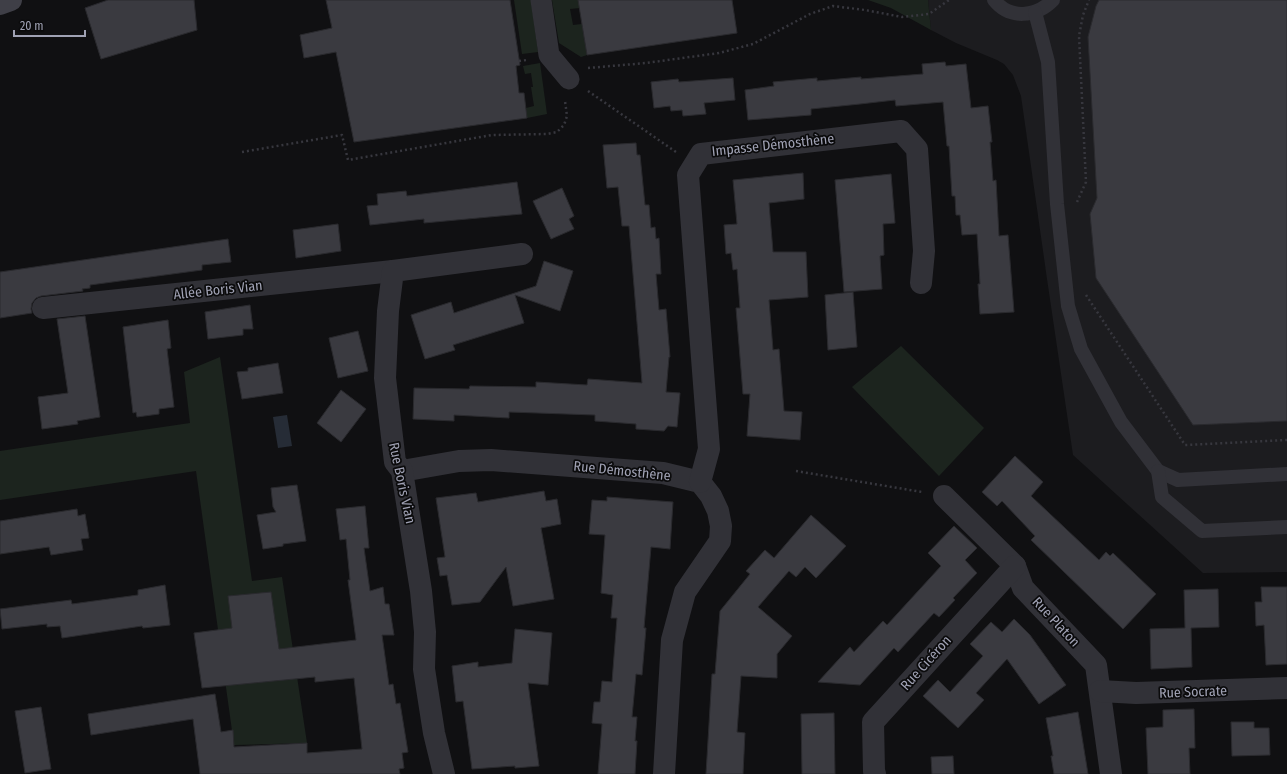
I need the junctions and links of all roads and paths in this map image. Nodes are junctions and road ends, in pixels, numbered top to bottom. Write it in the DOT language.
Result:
graph roads {
  1 [pos="10,0"];
  2 [pos="541,0"];
  3 [pos="949,0"];
  4 [pos="994,0"];
  5 [pos="1053,0"];
  6 [pos="1088,0"];
  7 [pos="0,4"];
  8 [pos="1035,12"];
  9 [pos="569,79"];
  10 [pos="242,152"];
  11 [pos="695,164"];
  12 [pos="1075,208"];
  13 [pos="522,254"];
  14 [pos="392,271"];
  15 [pos="921,283"];
  16 [pos="1086,294"];
  17 [pos="43,308"];
  18 [pos="1287,440"];
  19 [pos="402,471"];
  20 [pos="796,471"];
  21 [pos="1158,471"];
  22 [pos="1287,474"];
  23 [pos="700,482"];
  24 [pos="944,496"];
  25 [pos="1287,527"];
  26 [pos="1015,566"];
  27 [pos="1287,688"];
  28 [pos="1100,691"];
  29 [pos="444,774"];
  30 [pos="664,774"];
  31 [pos="875,774"];
  32 [pos="1111,774"];
  1 -- 7 [label="main road"];
  2 -- 9 [label="street"];
  3 -- 9 [label="path"];
  4 -- 8 [label="lane"];
  5 -- 8 [label="lane"];
  6 -- 12 [label="path"];
  8 -- 21 [label="lane"];
  9 -- 10 [label="path"];
  9 -- 11 [label="path"];
  11 -- 15 [label="street, Impasse Démosthène"];
  11 -- 23 [label="street, Impasse Démosthène"];
  13 -- 14 [label="street"];
  14 -- 17 [label="street, Allée Boris Vian"];
  14 -- 19 [label="street, Rue Boris Vian"];
  16 -- 18 [label="path"];
  19 -- 23 [label="street, Rue Démosthène"];
  19 -- 29 [label="street, Rue Boris Vian"];
  20 -- 24 [label="path"];
  21 -- 22 [label="lane"];
  21 -- 25 [label="lane"];
  23 -- 30 [label="street"];
  24 -- 26 [label="street, Rue Platon"];
  26 -- 28 [label="street, Rue Platon"];
  26 -- 31 [label="street, Rue Cicéron"];
  27 -- 28 [label="street, Rue Socrate"];
  28 -- 32 [label="street, Rue Platon"];
}
